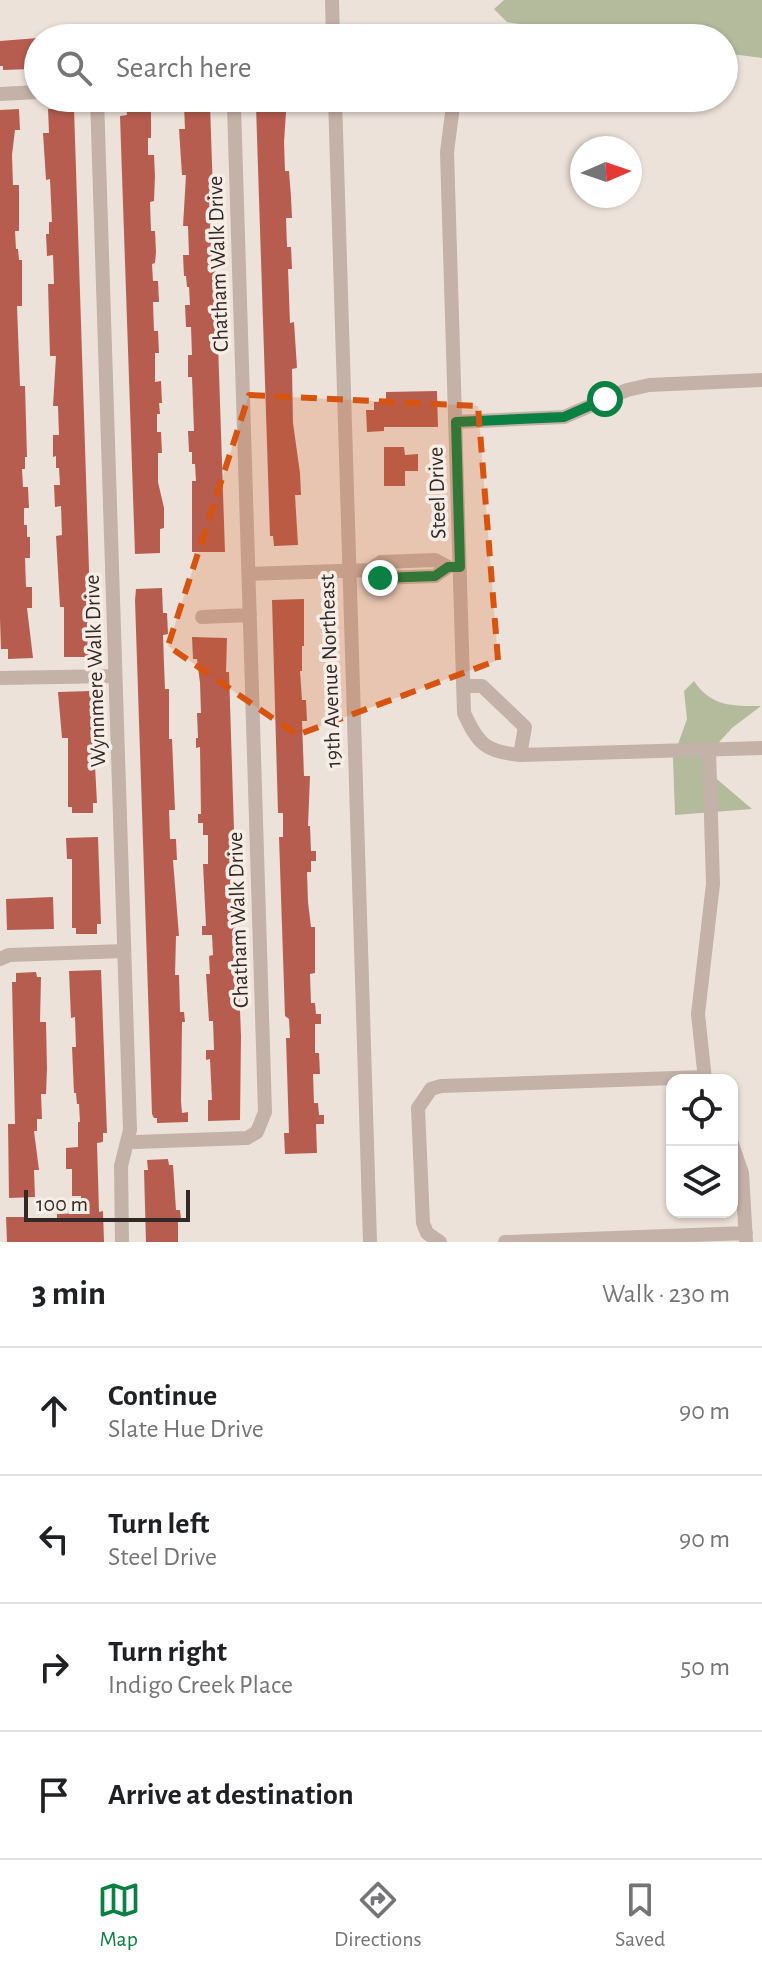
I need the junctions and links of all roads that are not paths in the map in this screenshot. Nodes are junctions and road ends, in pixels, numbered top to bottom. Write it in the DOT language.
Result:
graph roads {
  1 [pos="332,0"];
  2 [pos="333,24"];
  3 [pos="24,93"];
  4 [pos="0,94"];
  5 [pos="97,112"];
  6 [pos="234,112"];
  7 [pos="335,112"];
  8 [pos="452,112"];
  9 [pos="762,380"];
  10 [pos="456,422"];
  11 [pos="454,567"];
  12 [pos="348,571"];
  13 [pos="249,574"];
  14 [pos="250,615"];
  15 [pos="202,617"];
  16 [pos="115,676"];
  17 [pos="0,678"];
  18 [pos="463,686"];
  19 [pos="762,748"];
  20 [pos="709,750"];
  21 [pos="520,755"];
  22 [pos="124,951"];
  23 [pos="0,959"];
  24 [pos="704,1074"];
  25 [pos="666,1080"];
  26 [pos="128,1140"];
  27 [pos="733,1146"];
  28 [pos="746,1238"];
  29 [pos="122,1242"];
  30 [pos="370,1242"];
  31 [pos="440,1242"];
  32 [pos="505,1242"];
  1 -- 2 [label="street"];
  3 -- 4 [label="street"];
  5 -- 16 [label="street, Wynnmere Walk Drive"];
  6 -- 13 [label="street, Chatham Walk Drive"];
  7 -- 12 [label="street, 19th Avenue Northeast"];
  8 -- 10 [label="street, Steel Drive"];
  9 -- 10 [label="street"];
  10 -- 11 [label="street, Steel Drive"];
  11 -- 12 [label="street"];
  11 -- 18 [label="street, Steel Drive"];
  12 -- 13 [label="street"];
  12 -- 30 [label="street, 19th Avenue Northeast"];
  13 -- 14 [label="street, Chatham Walk Drive"];
  14 -- 15 [label="street"];
  14 -- 26 [label="street, Chatham Walk Drive"];
  16 -- 17 [label="street"];
  16 -- 22 [label="street, Wynnmere Walk Drive"];
  18 -- 21 [label="street, Steel Drive"];
  18 -- 21 [label="street"];
  19 -- 20 [label="street, Steel Drive"];
  20 -- 21 [label="street, Steel Drive"];
  20 -- 24 [label="street"];
  22 -- 23 [label="street"];
  22 -- 26 [label="street, Wynnmere Walk Drive"];
  25 -- 31 [label="street"];
  26 -- 29 [label="street, Wynnmere Walk Drive"];
  27 -- 28 [label="street"];
  28 -- 32 [label="street"];
}
